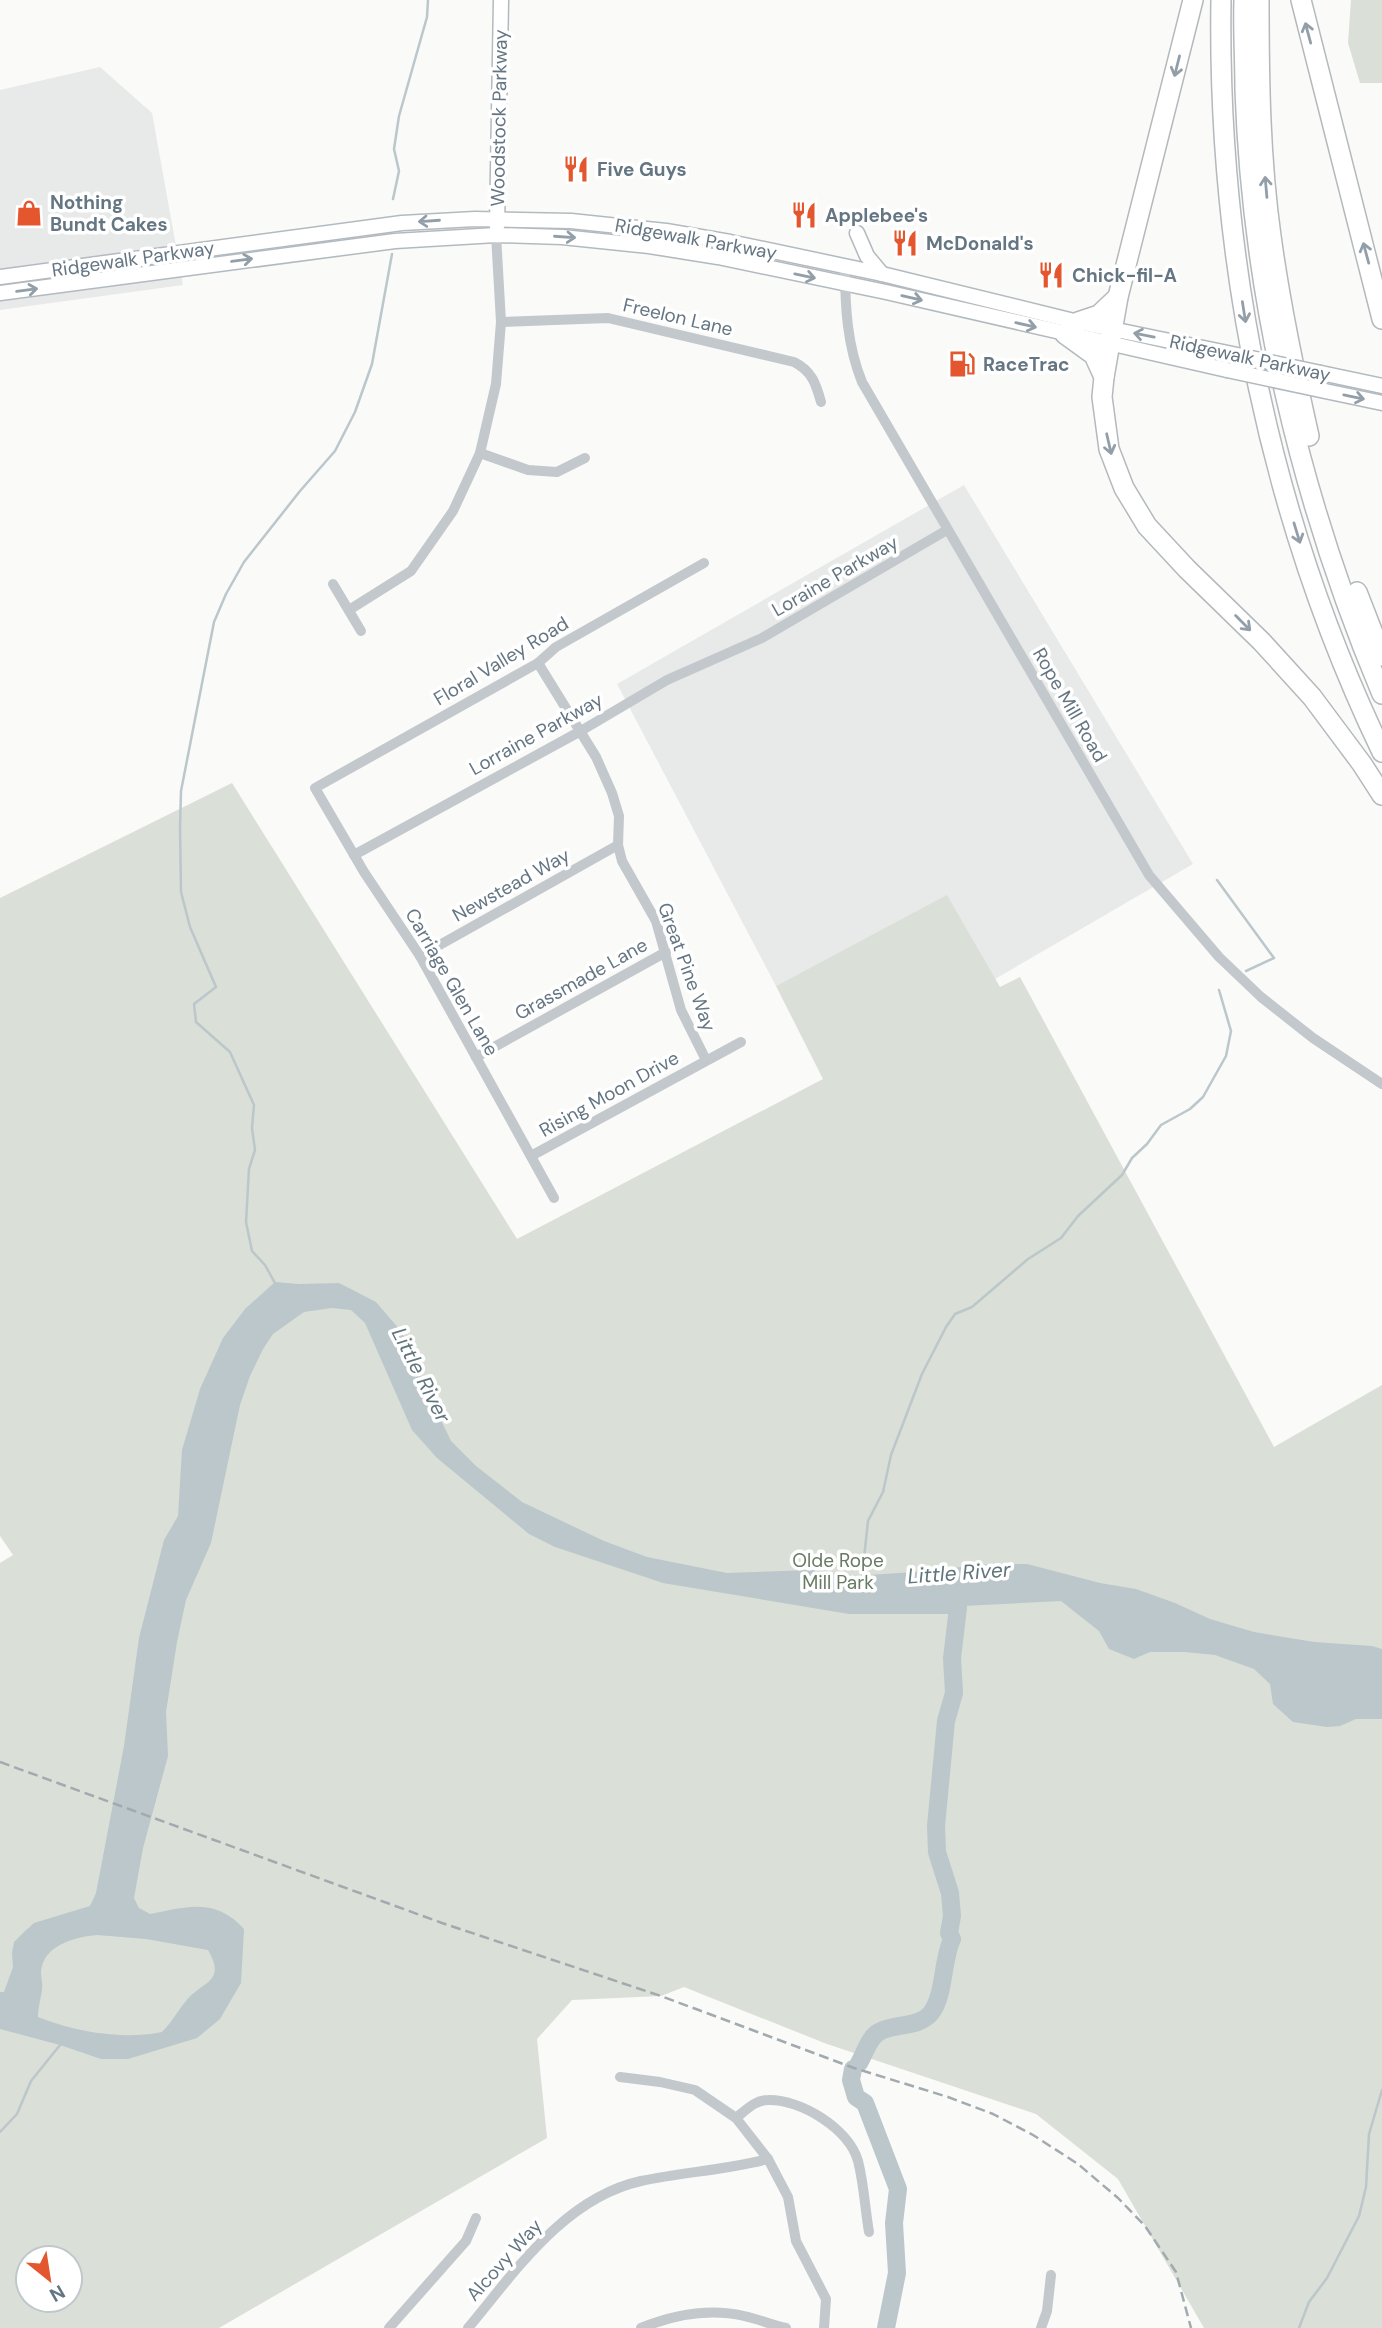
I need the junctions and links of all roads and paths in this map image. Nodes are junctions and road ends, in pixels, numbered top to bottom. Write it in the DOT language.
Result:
graph roads {
  1 [pos="502,0"];
  2 [pos="1193,0"];
  3 [pos="1221,0"];
  4 [pos="1232,0"];
  5 [pos="1244,0"];
  6 [pos="1259,0"];
  7 [pos="1301,0"];
  8 [pos="498,219"];
  9 [pos="857,233"];
  10 [pos="496,235"];
  11 [pos="1237,264"];
  12 [pos="845,267"];
  13 [pos="882,274"];
  14 [pos="0,276"];
  15 [pos="845,284"];
  16 [pos="0,293"];
  17 [pos="1118,297"];
  18 [pos="1382,319"];
  19 [pos="501,322"];
  20 [pos="1072,328"];
  21 [pos="1111,337"];
  22 [pos="1104,377"];
  23 [pos="1382,386"];
  24 [pos="821,402"];
  25 [pos="1382,403"];
  26 [pos="480,453"];
  27 [pos="585,458"];
  28 [pos="947,530"];
  29 [pos="705,563"];
  30 [pos="333,584"];
  31 [pos="349,610"];
  32 [pos="361,631"];
  33 [pos="738,649"];
  34 [pos="1382,656"];
  35 [pos="538,663"];
  36 [pos="1382,694"];
  37 [pos="579,732"];
  38 [pos="1382,752"];
  39 [pos="315,788"];
  40 [pos="1382,795"];
  41 [pos="618,845"];
  42 [pos="354,855"];
  43 [pos="666,952"];
  44 [pos="421,956"];
  45 [pos="741,1042"];
  46 [pos="476,1057"];
  47 [pos="706,1060"];
  48 [pos="1382,1084"];
  49 [pos="531,1156"];
  50 [pos="554,1198"];
  51 [pos="620,2077"];
  52 [pos="736,2118"];
  53 [pos="768,2159"];
  54 [pos="475,2218"];
  55 [pos="869,2232"];
  56 [pos="1051,2275"];
  57 [pos="388,2328"];
  58 [pos="468,2328"];
  59 [pos="641,2328"];
  60 [pos="786,2328"];
  61 [pos="824,2328"];
  62 [pos="1041,2328"];
  1 -- 8 [label="main road, Woodstock Parkway"];
  2 -- 17 [label="highway, one-way"];
  3 -- 11 [label="highway"];
  4 -- 11 [label="highway"];
  5 -- 36 [label="highway"];
  34 -- 6 [label="highway, one-way"];
  18 -- 7 [label="highway, one-way"];
  8 -- 10 [label="main road, Woodstock Parkway"];
  8 -- 12 [label="main road, Ridgewalk Parkway"];
  8 -- 14 [label="main road, Ridgewalk Parkway, one-way"];
  9 -- 13 [label="main road"];
  10 -- 15 [label="main road, Ridgewalk Parkway, one-way"];
  16 -- 10 [label="main road, Ridgewalk Parkway, one-way"];
  10 -- 19 [label="street"];
  11 -- 38 [label="highway, one-way"];
  12 -- 13 [label="main road, Ridgewalk Parkway"];
  12 -- 15 [label="street, Rope Mill Road"];
  13 -- 20 [label="main road, Ridgewalk Parkway"];
  15 -- 20 [label="main road, Ridgewalk Parkway, one-way"];
  15 -- 28 [label="street, Rope Mill Road"];
  17 -- 20 [label="highway"];
  17 -- 21 [label="highway"];
  19 -- 24 [label="street, Freelon Lane"];
  19 -- 26 [label="street"];
  20 -- 21 [label="main road, Ridgewalk Parkway"];
  20 -- 22 [label="highway"];
  21 -- 22 [label="highway"];
  23 -- 21 [label="main road, Ridgewalk Parkway, one-way, bridge"];
  21 -- 25 [label="main road, Ridgewalk Parkway, one-way, bridge"];
  22 -- 40 [label="highway, one-way"];
  26 -- 27 [label="street"];
  26 -- 31 [label="street"];
  28 -- 33 [label="street, Loraine Parkway"];
  28 -- 48 [label="street, Rope Mill Road"];
  29 -- 35 [label="street, Floral Valley Road"];
  30 -- 31 [label="street"];
  31 -- 32 [label="street"];
  33 -- 37 [label="street, Lorraine Parkway"];
  35 -- 37 [label="street, Great Pine Way"];
  35 -- 39 [label="street, Floral Valley Road"];
  37 -- 41 [label="street, Great Pine Way"];
  37 -- 42 [label="street, Lorraine Parkway"];
  39 -- 42 [label="street, Carriage Glen Lane"];
  41 -- 43 [label="street, Great Pine Way"];
  41 -- 44 [label="street, Newstead Way"];
  42 -- 44 [label="street, Carriage Glen Lane"];
  43 -- 46 [label="street, Grassmade Lane"];
  43 -- 47 [label="street, Great Pine Way"];
  44 -- 46 [label="street, Carriage Glen Lane"];
  45 -- 47 [label="street, Rising Moon Drive"];
  46 -- 49 [label="street, Carriage Glen Lane"];
  47 -- 49 [label="street, Rising Moon Drive"];
  49 -- 50 [label="street, Carriage Glen Lane"];
  51 -- 52 [label="street"];
  52 -- 53 [label="street"];
  52 -- 55 [label="street"];
  53 -- 58 [label="street, Alcovy Way"];
  53 -- 61 [label="street"];
  54 -- 57 [label="street"];
  56 -- 62 [label="street"];
  59 -- 60 [label="street"];
}
